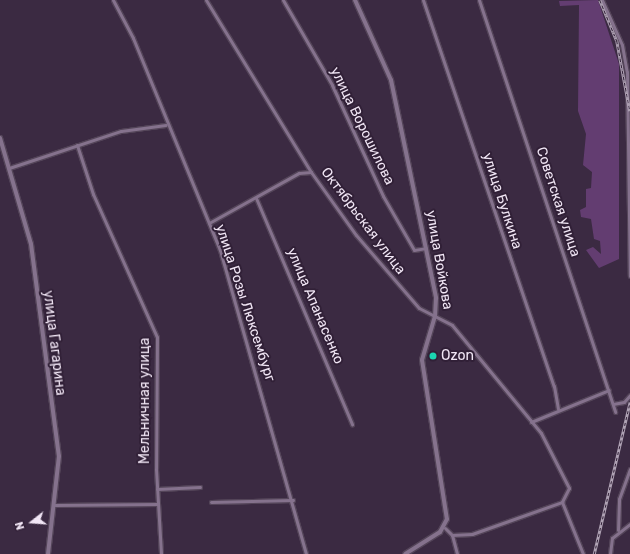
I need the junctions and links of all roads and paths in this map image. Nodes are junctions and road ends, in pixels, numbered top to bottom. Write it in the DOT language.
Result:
graph roads {
  1 [pos="113,0"];
  2 [pos="206,0"];
  3 [pos="283,0"];
  4 [pos="355,0"];
  5 [pos="423,0"];
  6 [pos="479,0"];
  7 [pos="602,0"];
  8 [pos="166,125"];
  9 [pos="0,138"];
  10 [pos="78,145"];
  11 [pos="9,168"];
  12 [pos="312,172"];
  13 [pos="256,198"];
  14 [pos="209,223"];
  15 [pos="426,248"];
  16 [pos="630,276"];
  17 [pos="435,316"];
  18 [pos="608,390"];
  19 [pos="630,395"];
  20 [pos="613,404"];
  21 [pos="558,409"];
  22 [pos="615,412"];
  23 [pos="531,422"];
  24 [pos="352,424"];
  25 [pos="630,469"];
  26 [pos="200,487"];
  27 [pos="157,489"];
  28 [pos="293,500"];
  29 [pos="211,502"];
  30 [pos="562,502"];
  31 [pos="158,504"];
  32 [pos="55,505"];
  33 [pos="630,524"];
  34 [pos="445,528"];
  35 [pos="618,530"];
  36 [pos="452,535"];
  37 [pos="48,554"];
  38 [pos="161,554"];
  39 [pos="306,554"];
  40 [pos="405,554"];
  41 [pos="457,554"];
  42 [pos="583,554"];
  43 [pos="608,554"];
  1 -- 8 [label="street, улица Розы Люксембург"];
  2 -- 12 [label="street, Октябрьская улица"];
  3 -- 15 [label="street, улица Ворошилова"];
  4 -- 15 [label="main road, улица Войкова"];
  5 -- 21 [label="street, улица Булкина"];
  6 -- 18 [label="street, Советская улица"];
  7 -- 16 [label="street"];
  8 -- 10 [label="street"];
  8 -- 14 [label="street, улица Розы Люксембург"];
  9 -- 11 [label="main road, улица Гагарина"];
  10 -- 11 [label="street"];
  10 -- 27 [label="street, Мельничная улица"];
  11 -- 32 [label="main road, улица Гагарина"];
  12 -- 13 [label="street"];
  12 -- 17 [label="street, Октябрьская улица"];
  13 -- 14 [label="street"];
  13 -- 24 [label="street, улица Апанасенко"];
  14 -- 28 [label="street, улица Розы Люксембург"];
  15 -- 17 [label="main road, улица Войкова"];
  17 -- 23 [label="street, улица Войкова"];
  17 -- 34 [label="main road"];
  18 -- 20 [label="street, Советская улица"];
  18 -- 21 [label="street"];
  19 -- 20 [label="street"];
  20 -- 22 [label="street, Советская улица"];
  21 -- 23 [label="street"];
  23 -- 30 [label="street, улица Войкова"];
  25 -- 35 [label="street"];
  26 -- 27 [label="street"];
  27 -- 31 [label="street, Мельничная улица"];
  28 -- 29 [label="street"];
  28 -- 39 [label="street, улица Розы Люксембург"];
  30 -- 36 [label="street"];
  30 -- 42 [label="street"];
  31 -- 32 [label="street"];
  31 -- 38 [label="street, Мельничная улица"];
  32 -- 37 [label="main road, улица Гагарина"];
  33 -- 35 [label="street"];
  34 -- 36 [label="street"];
  34 -- 40 [label="main road"];
  35 -- 43 [label="street"];
  36 -- 41 [label="street"];
}
